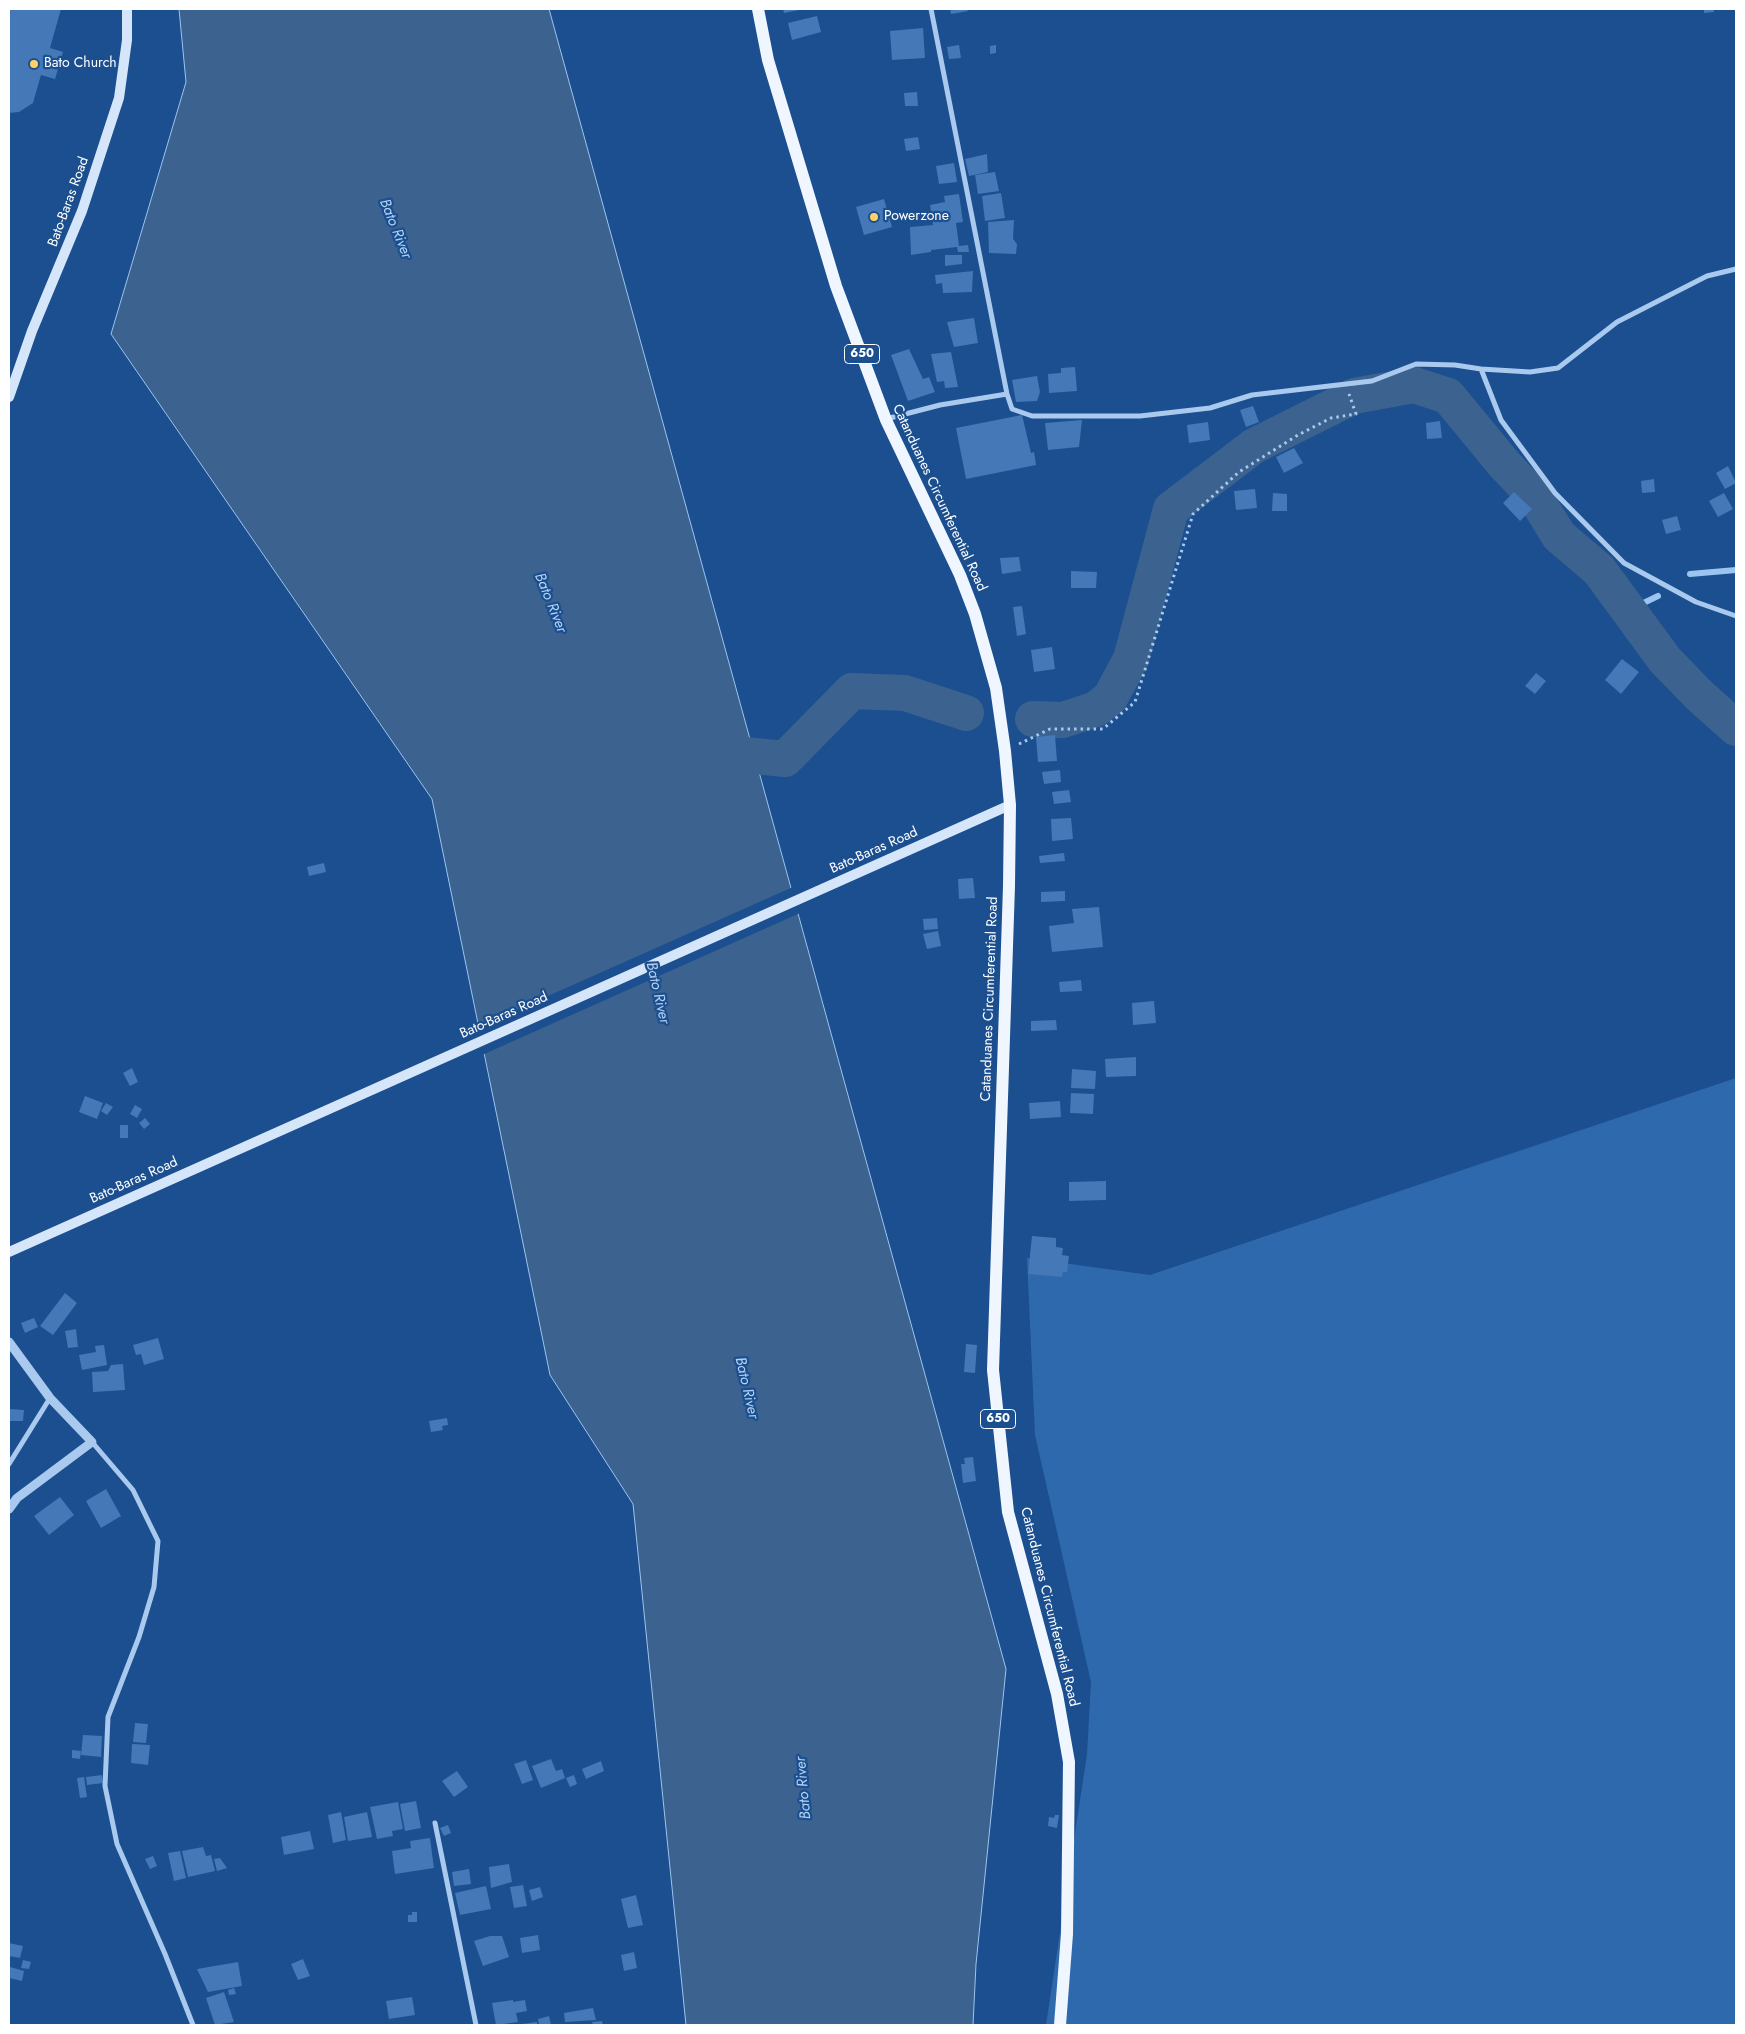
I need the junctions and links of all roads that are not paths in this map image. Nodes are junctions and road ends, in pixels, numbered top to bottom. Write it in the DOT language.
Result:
graph roads {
  1 [pos="127,9"];
  2 [pos="758,9"];
  3 [pos="931,9"];
  4 [pos="1736,269"];
  5 [pos="1481,369"];
  6 [pos="1007,394"];
  7 [pos="9,397"];
  8 [pos="886,420"];
  9 [pos="1736,616"];
  10 [pos="1010,805"];
  11 [pos="9,1252"];
  12 [pos="9,1342"];
  13 [pos="50,1398"];
  14 [pos="92,1442"];
  15 [pos="9,1464"];
  16 [pos="9,1509"];
  17 [pos="435,1823"];
  18 [pos="193,2025"];
  19 [pos="476,2025"];
  20 [pos="1060,2025"];
  1 -- 7 [label="main road, Bato-Baras Road"];
  2 -- 8 [label="main road, Catanduanes Circumferential Road / 650"];
  3 -- 6 [label="street"];
  4 -- 5 [label="street"];
  5 -- 6 [label="street"];
  5 -- 9 [label="street"];
  6 -- 8 [label="street"];
  8 -- 10 [label="main road, Catanduanes Circumferential Road / 650"];
  10 -- 11 [label="main road, Bato-Baras Road"];
  10 -- 20 [label="main road, Catanduanes Circumferential Road / 650"];
  12 -- 13 [label="street"];
  13 -- 14 [label="street"];
  13 -- 15 [label="street"];
  14 -- 16 [label="street"];
  14 -- 18 [label="street"];
  17 -- 19 [label="street"];
}
